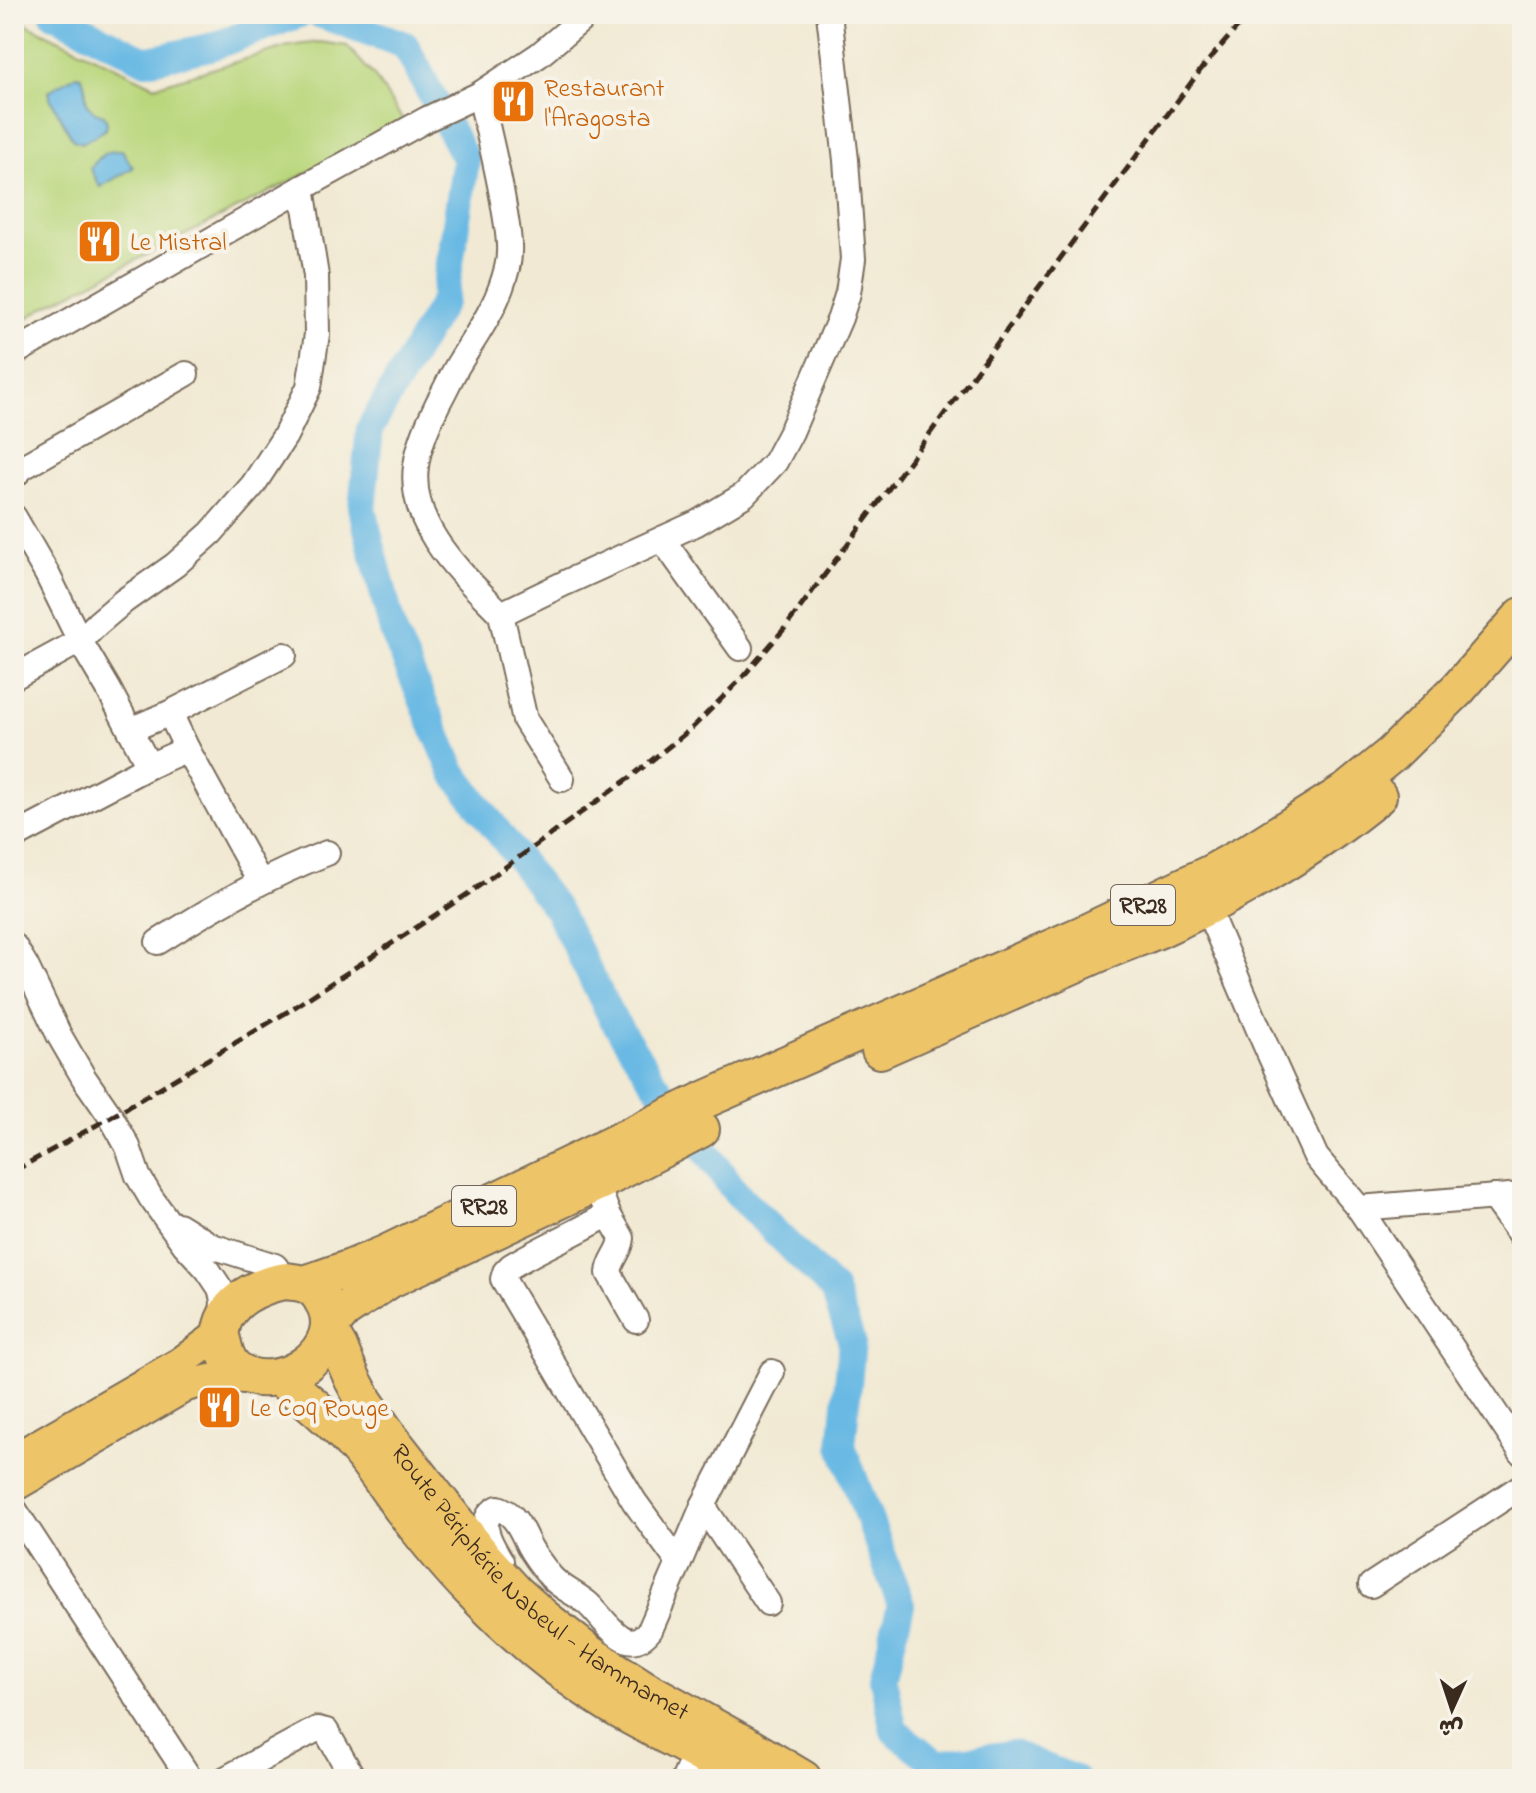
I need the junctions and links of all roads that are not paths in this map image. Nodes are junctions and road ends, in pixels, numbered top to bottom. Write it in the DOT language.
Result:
graph roads {
  1 [pos="588,14"];
  2 [pos="829,14"];
  3 [pos="471,98"];
  4 [pos="302,188"];
  5 [pos="14,353"];
  6 [pos="186,374"];
  7 [pos="14,476"];
  8 [pos="14,517"];
  9 [pos="662,539"];
  10 [pos="501,614"];
  11 [pos="1522,616"];
  12 [pos="80,641"];
  13 [pos="740,648"];
  14 [pos="1522,650"];
  15 [pos="284,655"];
  16 [pos="14,677"];
  17 [pos="170,713"];
  18 [pos="130,730"];
  19 [pos="187,749"];
  20 [pos="149,766"];
  21 [pos="562,779"];
  22 [pos="14,837"];
  23 [pos="327,853"];
  24 [pos="260,882"];
  25 [pos="1201,893"];
  26 [pos="158,942"];
  27 [pos="14,946"];
  28 [pos="666,1132"];
  29 [pos="1522,1195"];
  30 [pos="1493,1197"];
  31 [pos="603,1198"];
  32 [pos="1359,1208"];
  33 [pos="162,1214"];
  34 [pos="1522,1237"];
  35 [pos="296,1282"];
  36 [pos="636,1320"];
  37 [pos="330,1329"];
  38 [pos="221,1330"];
  39 [pos="772,1372"];
  40 [pos="265,1377"];
  41 [pos="1522,1453"];
  42 [pos="14,1459"];
  43 [pos="14,1486"];
  44 [pos="1522,1486"];
  45 [pos="703,1506"];
  46 [pos="14,1509"];
  47 [pos="679,1563"];
  48 [pos="1371,1585"];
  49 [pos="516,1593"];
  50 [pos="768,1603"];
  51 [pos="690,1765"];
  52 [pos="190,1779"];
  53 [pos="225,1779"];
  54 [pos="354,1779"];
  55 [pos="743,1779"];
  56 [pos="803,1779"];
  1 -- 3 [label="street"];
  2 -- 9 [label="street"];
  3 -- 4 [label="street"];
  3 -- 10 [label="street"];
  4 -- 5 [label="street"];
  4 -- 12 [label="street"];
  6 -- 7 [label="street"];
  8 -- 12 [label="street"];
  9 -- 10 [label="street"];
  9 -- 13 [label="street"];
  10 -- 21 [label="street"];
  11 -- 25 [label="highway, RR28"];
  12 -- 16 [label="street"];
  12 -- 18 [label="street"];
  14 -- 25 [label="highway, RR28"];
  15 -- 17 [label="street"];
  17 -- 18 [label="street"];
  17 -- 19 [label="street"];
  18 -- 20 [label="street"];
  19 -- 20 [label="street"];
  19 -- 24 [label="street"];
  20 -- 22 [label="street"];
  23 -- 24 [label="street"];
  24 -- 26 [label="street"];
  25 -- 28 [label="highway, RR28"];
  25 -- 32 [label="street"];
  27 -- 33 [label="street"];
  28 -- 31 [label="highway, RR28"];
  28 -- 35 [label="highway, RR28"];
  29 -- 30 [label="street"];
  30 -- 32 [label="street"];
  30 -- 34 [label="street"];
  31 -- 36 [label="street"];
  31 -- 37 [label="highway, RR28"];
  31 -- 47 [label="street"];
  32 -- 41 [label="street"];
  33 -- 35 [label="street"];
  33 -- 38 [label="street"];
  35 -- 37 [label="highway"];
  35 -- 38 [label="highway, RR28"];
  37 -- 40 [label="highway, RR28"];
  37 -- 49 [label="highway, Route Périphérie Nabeul - Hammamet"];
  38 -- 40 [label="highway"];
  38 -- 42 [label="main road, RR28"];
  39 -- 45 [label="street"];
  40 -- 43 [label="main road, RR28"];
  40 -- 51 [label="highway, Route Périphérie Nabeul - Hammamet"];
  44 -- 48 [label="street"];
  45 -- 47 [label="street"];
  45 -- 50 [label="street"];
  46 -- 52 [label="street"];
  47 -- 49 [label="street"];
  49 -- 56 [label="highway, Route Périphérie Nabeul - Hammamet"];
  51 -- 55 [label="highway, Route Périphérie Nabeul - Hammamet"];
  53 -- 54 [label="street"];
}
